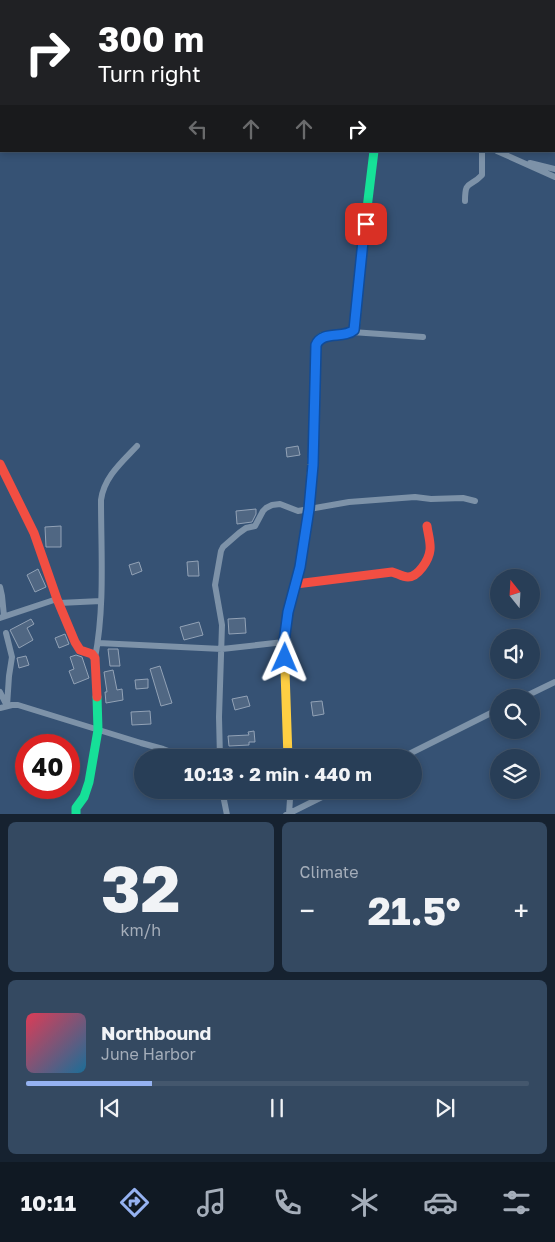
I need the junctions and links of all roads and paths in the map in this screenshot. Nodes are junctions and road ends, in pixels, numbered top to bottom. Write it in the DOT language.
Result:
graph roads {
  1 [pos="374,152"];
  2 [pos="482,152"];
  3 [pos="499,152"];
  4 [pos="522,162"];
  5 [pos="555,169"];
  6 [pos="555,177"];
  7 [pos="465,202"];
  8 [pos="352,332"];
  9 [pos="423,338"];
  10 [pos="136,446"];
  11 [pos="0,464"];
  12 [pos="475,501"];
  13 [pos="309,509"];
  14 [pos="427,526"];
  15 [pos="296,584"];
  16 [pos="0,587"];
  17 [pos="58,601"];
  18 [pos="101,601"];
  19 [pos="2,618"];
  20 [pos="6,633"];
  21 [pos="284,642"];
  22 [pos="98,643"];
  23 [pos="222,649"];
  24 [pos="95,658"];
  25 [pos="555,682"];
  26 [pos="540,689"];
  27 [pos="0,692"];
  28 [pos="4,707"];
  29 [pos="490,714"];
  30 [pos="98,730"];
  31 [pos="165,749"];
  32 [pos="220,749"];
  33 [pos="288,749"];
  34 [pos="419,749"];
  35 [pos="224,799"];
  36 [pos="290,799"];
  37 [pos="318,799"];
  38 [pos="76,814"];
  39 [pos="227,814"];
  40 [pos="288,814"];
  1 -- 8 [label="street"];
  2 -- 7 [label="street"];
  3 -- 4 [label="street"];
  4 -- 5 [label="street"];
  4 -- 6 [label="street"];
  8 -- 9 [label="street"];
  8 -- 13 [label="street"];
  10 -- 18 [label="street"];
  11 -- 17 [label="street"];
  12 -- 13 [label="street"];
  13 -- 15 [label="street"];
  13 -- 23 [label="street"];
  14 -- 15 [label="street"];
  15 -- 21 [label="street"];
  16 -- 19 [label="street"];
  17 -- 18 [label="street"];
  17 -- 19 [label="street"];
  17 -- 24 [label="street"];
  18 -- 22 [label="street"];
  20 -- 28 [label="street"];
  21 -- 23 [label="street"];
  21 -- 33 [label="street"];
  22 -- 23 [label="street"];
  22 -- 24 [label="street"];
  23 -- 32 [label="street"];
  24 -- 30 [label="street"];
  25 -- 26 [label="street"];
  27 -- 28 [label="street"];
  28 -- 30 [label="street"];
  29 -- 34 [label="street"];
  30 -- 31 [label="street"];
  30 -- 38 [label="street"];
  35 -- 39 [label="street"];
  36 -- 40 [label="street"];
  37 -- 40 [label="street"];
}
